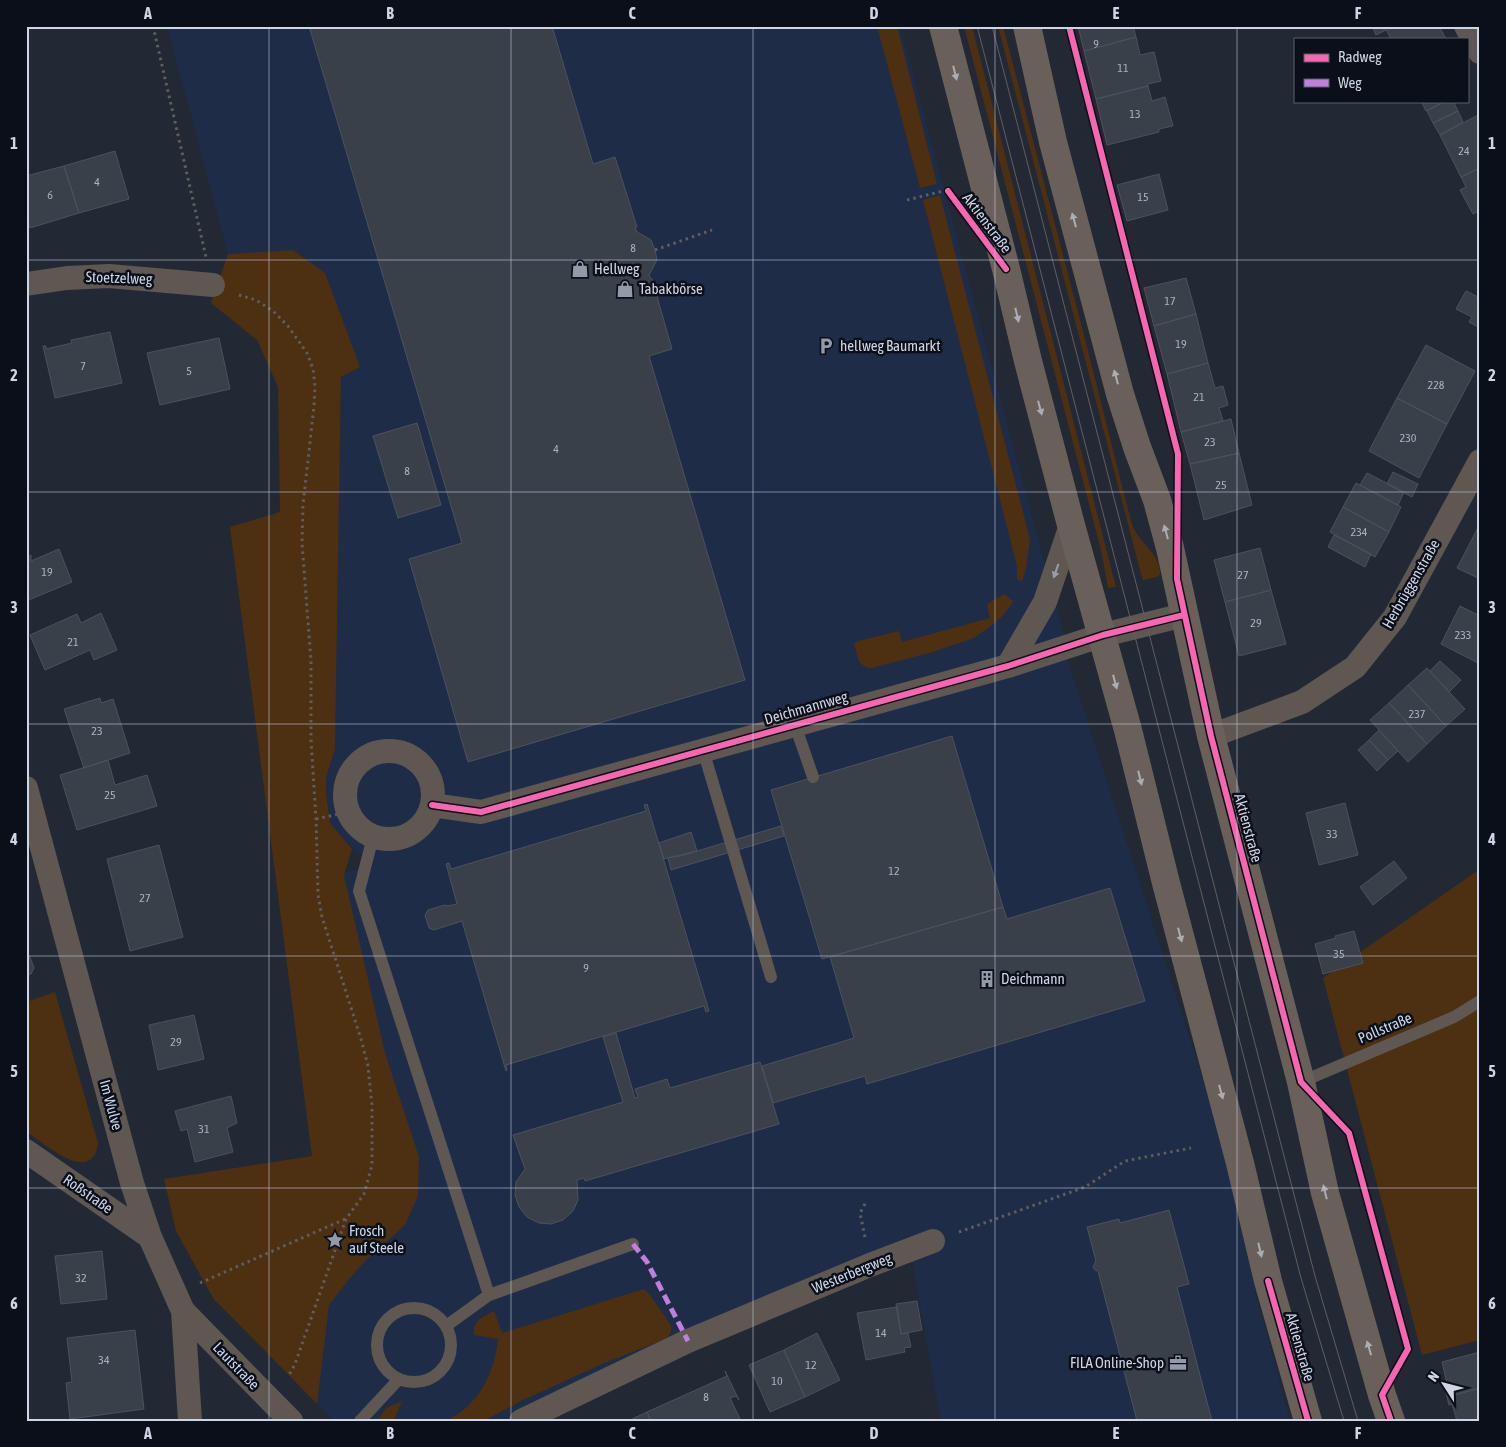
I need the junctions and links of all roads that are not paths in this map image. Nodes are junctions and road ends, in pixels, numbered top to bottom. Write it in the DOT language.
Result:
graph roads {
  1 [pos="943,26"];
  2 [pos="1027,26"];
  3 [pos="1466,26"];
  4 [pos="1480,52"];
  5 [pos="26,284"];
  6 [pos="213,285"];
  7 [pos="1480,461"];
  8 [pos="1071,525"];
  9 [pos="1184,615"];
  10 [pos="1102,635"];
  11 [pos="1008,666"];
  12 [pos="795,725"];
  13 [pos="1211,736"];
  14 [pos="703,750"];
  15 [pos="813,777"];
  16 [pos="26,788"];
  17 [pos="432,805"];
  18 [pos="373,836"];
  19 [pos="771,977"];
  20 [pos="1480,1001"];
  21 [pos="1301,1082"];
  22 [pos="26,1151"];
  23 [pos="150,1237"];
  24 [pos="933,1242"];
  25 [pos="633,1244"];
  26 [pos="488,1295"];
  27 [pos="179,1303"];
  28 [pos="446,1326"];
  29 [pos="400,1379"];
  30 [pos="190,1421"];
  31 [pos="291,1421"];
  32 [pos="360,1421"];
  33 [pos="521,1421"];
  34 [pos="1308,1421"];
  35 [pos="1391,1421"];
  1 -- 8 [label="main road, Aktienstraße, one-way"];
  9 -- 2 [label="main road, Aktienstraße, one-way"];
  3 -- 4 [label="street"];
  5 -- 6 [label="street, Stoetzelweg"];
  7 -- 13 [label="street, Herbrüggenstraße"];
  8 -- 10 [label="main road, Aktienstraße"];
  8 -- 11 [label="street, one-way"];
  9 -- 10 [label="street, Deichmannweg"];
  9 -- 13 [label="main road, Aktienstraße"];
  10 -- 11 [label="street, Deichmannweg"];
  10 -- 34 [label="main road, Aktienstraße, one-way"];
  11 -- 12 [label="street, Deichmannweg"];
  12 -- 14 [label="street, Deichmannweg"];
  12 -- 15 [label="lane"];
  13 -- 21 [label="main road, Aktienstraße"];
  14 -- 17 [label="street, Deichmannweg"];
  14 -- 19 [label="lane"];
  16 -- 23 [label="street, Im Wulve"];
  17 -- 18 [label="street"];
  17 -- 18 [label="street"];
  18 -- 26 [label="lane"];
  20 -- 21 [label="lane, Pollstraße"];
  35 -- 21 [label="main road, Aktienstraße, one-way"];
  22 -- 23 [label="street, Roßstraße"];
  23 -- 27 [label="street, Im Wulve"];
  24 -- 33 [label="street, Westerbergweg"];
  25 -- 26 [label="lane"];
  26 -- 28 [label="lane"];
  27 -- 30 [label="street, Im Wulve"];
  27 -- 31 [label="street, Lautstraße"];
  28 -- 29 [label="lane"];
  28 -- 29 [label="lane"];
  29 -- 32 [label="lane"];
}
